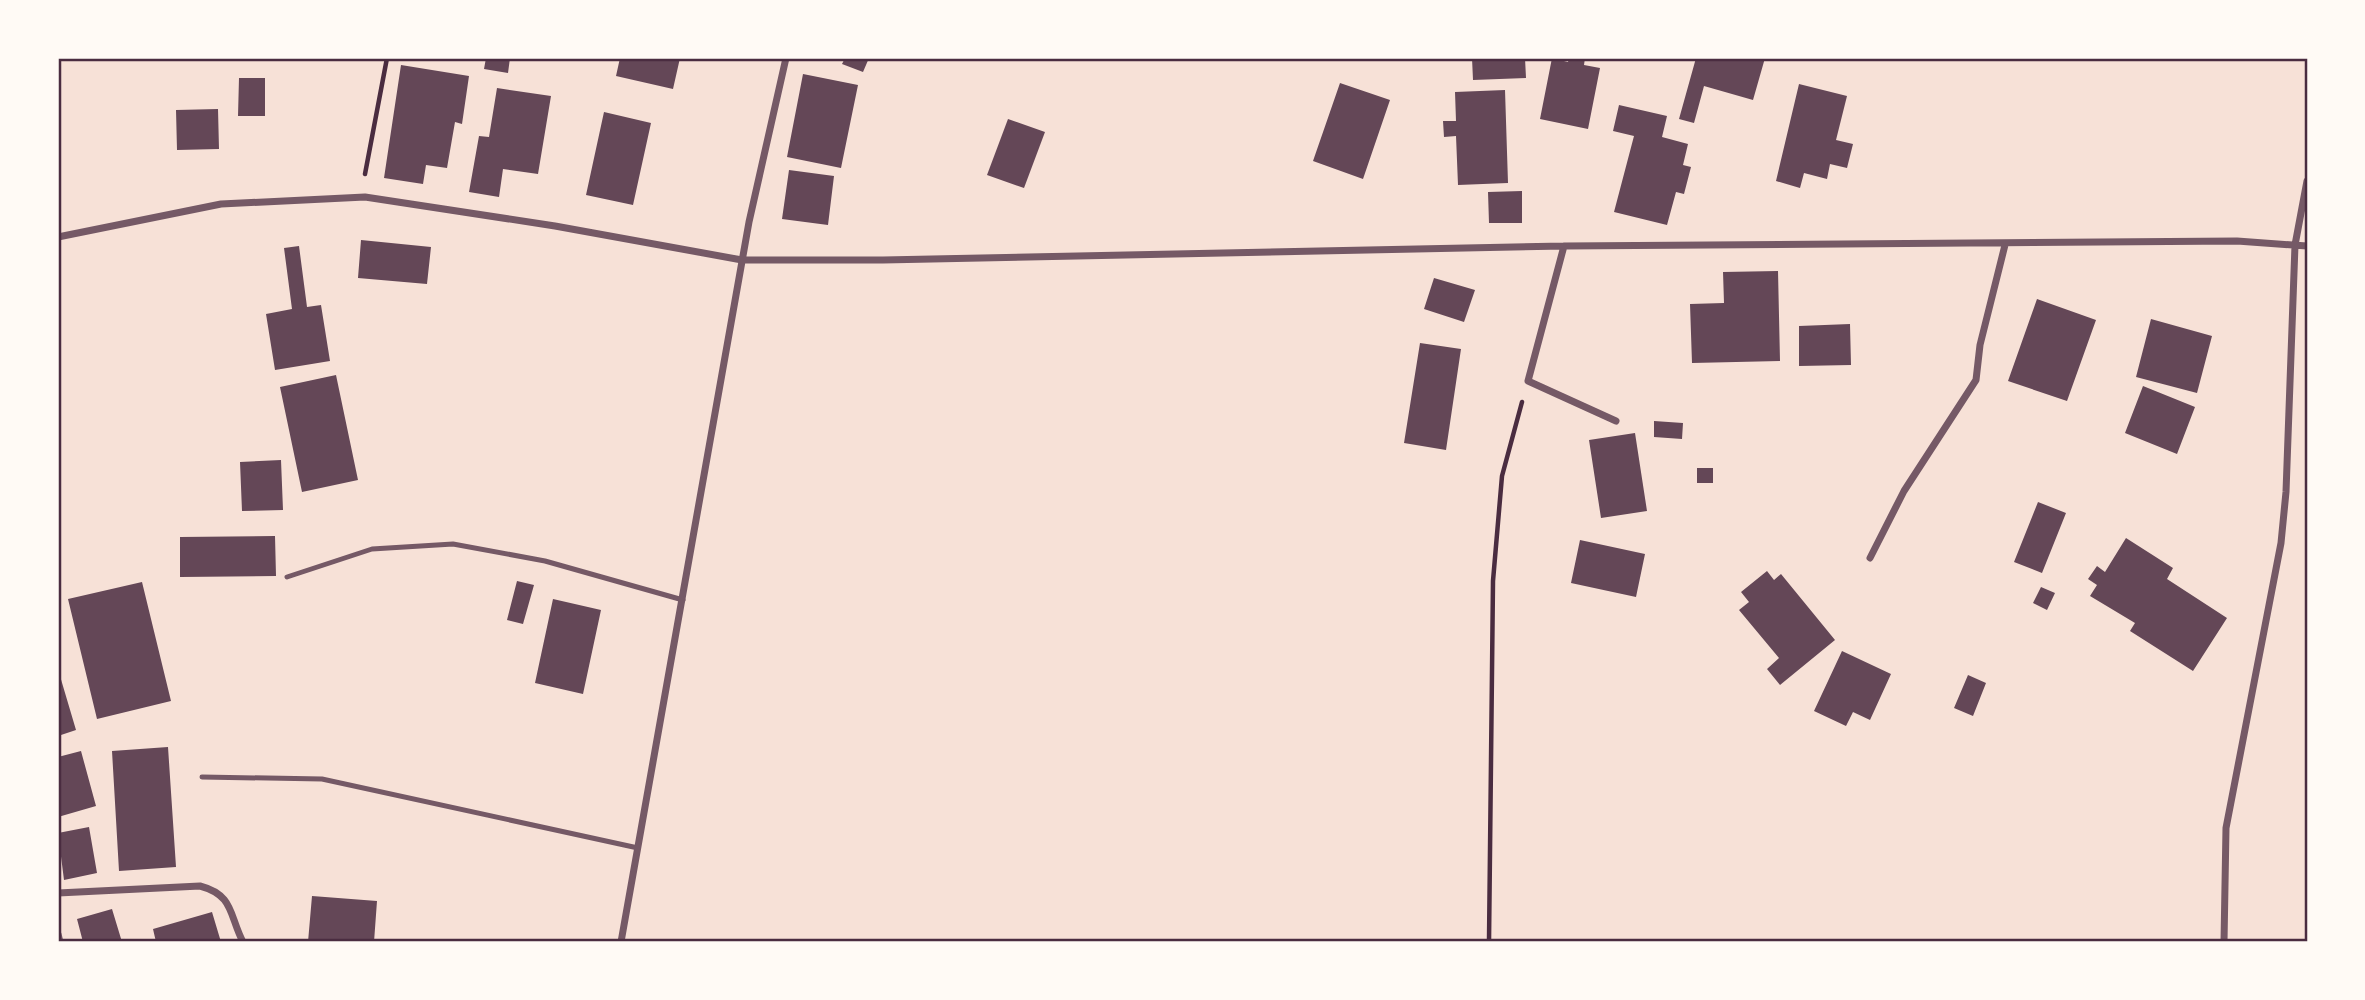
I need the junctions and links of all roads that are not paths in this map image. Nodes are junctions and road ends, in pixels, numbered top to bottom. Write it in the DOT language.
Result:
graph roads {
  1 [pos="786,58"];
  2 [pos="2307,181"];
  3 [pos="58,237"];
  4 [pos="2295,244"];
  5 [pos="2005,245"];
  6 [pos="1564,246"];
  7 [pos="2307,246"];
  8 [pos="742,260"];
  9 [pos="1616,421"];
  10 [pos="1870,558"];
  11 [pos="287,577"];
  12 [pos="682,600"];
  13 [pos="202,777"];
  14 [pos="638,848"];
  15 [pos="58,893"];
  16 [pos="58,934"];
  17 [pos="60,942"];
  18 [pos="243,942"];
  19 [pos="621,942"];
  20 [pos="2224,942"];
  1 -- 8 [label="street"];
  2 -- 4 [label="street"];
  3 -- 8 [label="street"];
  4 -- 5 [label="street"];
  4 -- 7 [label="street"];
  4 -- 20 [label="street"];
  5 -- 6 [label="street"];
  5 -- 10 [label="street"];
  6 -- 8 [label="street"];
  6 -- 9 [label="street"];
  8 -- 12 [label="street"];
  11 -- 12 [label="lane"];
  12 -- 14 [label="street"];
  13 -- 14 [label="lane"];
  14 -- 19 [label="street"];
  15 -- 18 [label="street"];
  16 -- 17 [label="street"];
}
